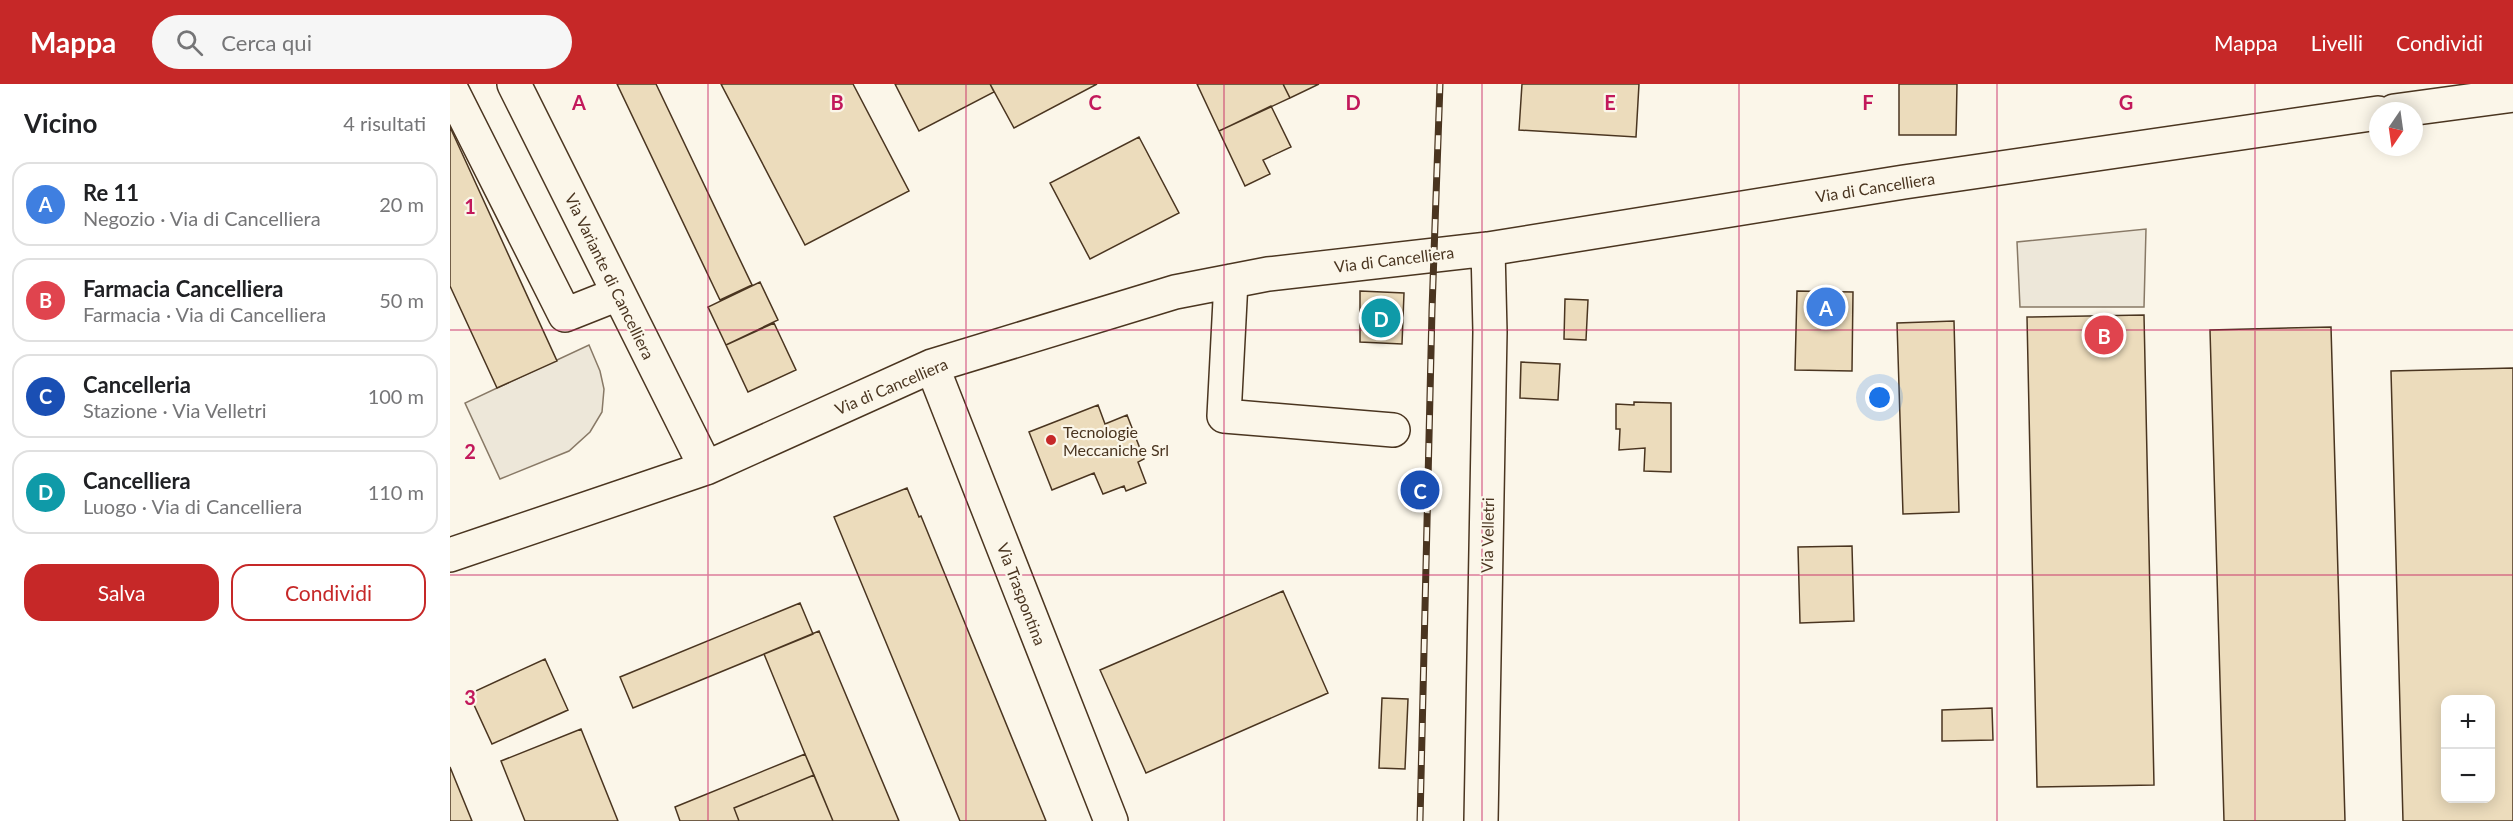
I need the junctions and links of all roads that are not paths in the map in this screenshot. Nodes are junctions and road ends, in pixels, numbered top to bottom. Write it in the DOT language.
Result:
graph roads {
  1 [pos="514,84"];
  2 [pos="450,87"];
  3 [pos="2513,95"];
  4 [pos="2423,107"];
  5 [pos="2369,114"];
  6 [pos="1488,249"];
  7 [pos="1231,281"];
  8 [pos="618,294"];
  9 [pos="932,366"];
  10 [pos="1393,430"];
  11 [pos="706,468"];
  12 [pos="450,555"];
  13 [pos="1111,821"];
  14 [pos="1482,821"];
  1 -- 8 [label="street, Via Variante di Cancelliera"];
  2 -- 8 [label="street"];
  3 -- 4 [label="street"];
  5 -- 6 [label="street, Via di Cancelliera"];
  6 -- 7 [label="street, Via di Cancelliera"];
  6 -- 14 [label="street, Via Velletri"];
  7 -- 9 [label="street, Via di Cancelliera"];
  7 -- 10 [label="street"];
  8 -- 11 [label="street, Via Variante di Cancelliera"];
  9 -- 11 [label="street, Via di Cancelliera"];
  9 -- 13 [label="street, Via Traspontina"];
  11 -- 12 [label="street, Via di Cancelliera"];
}
